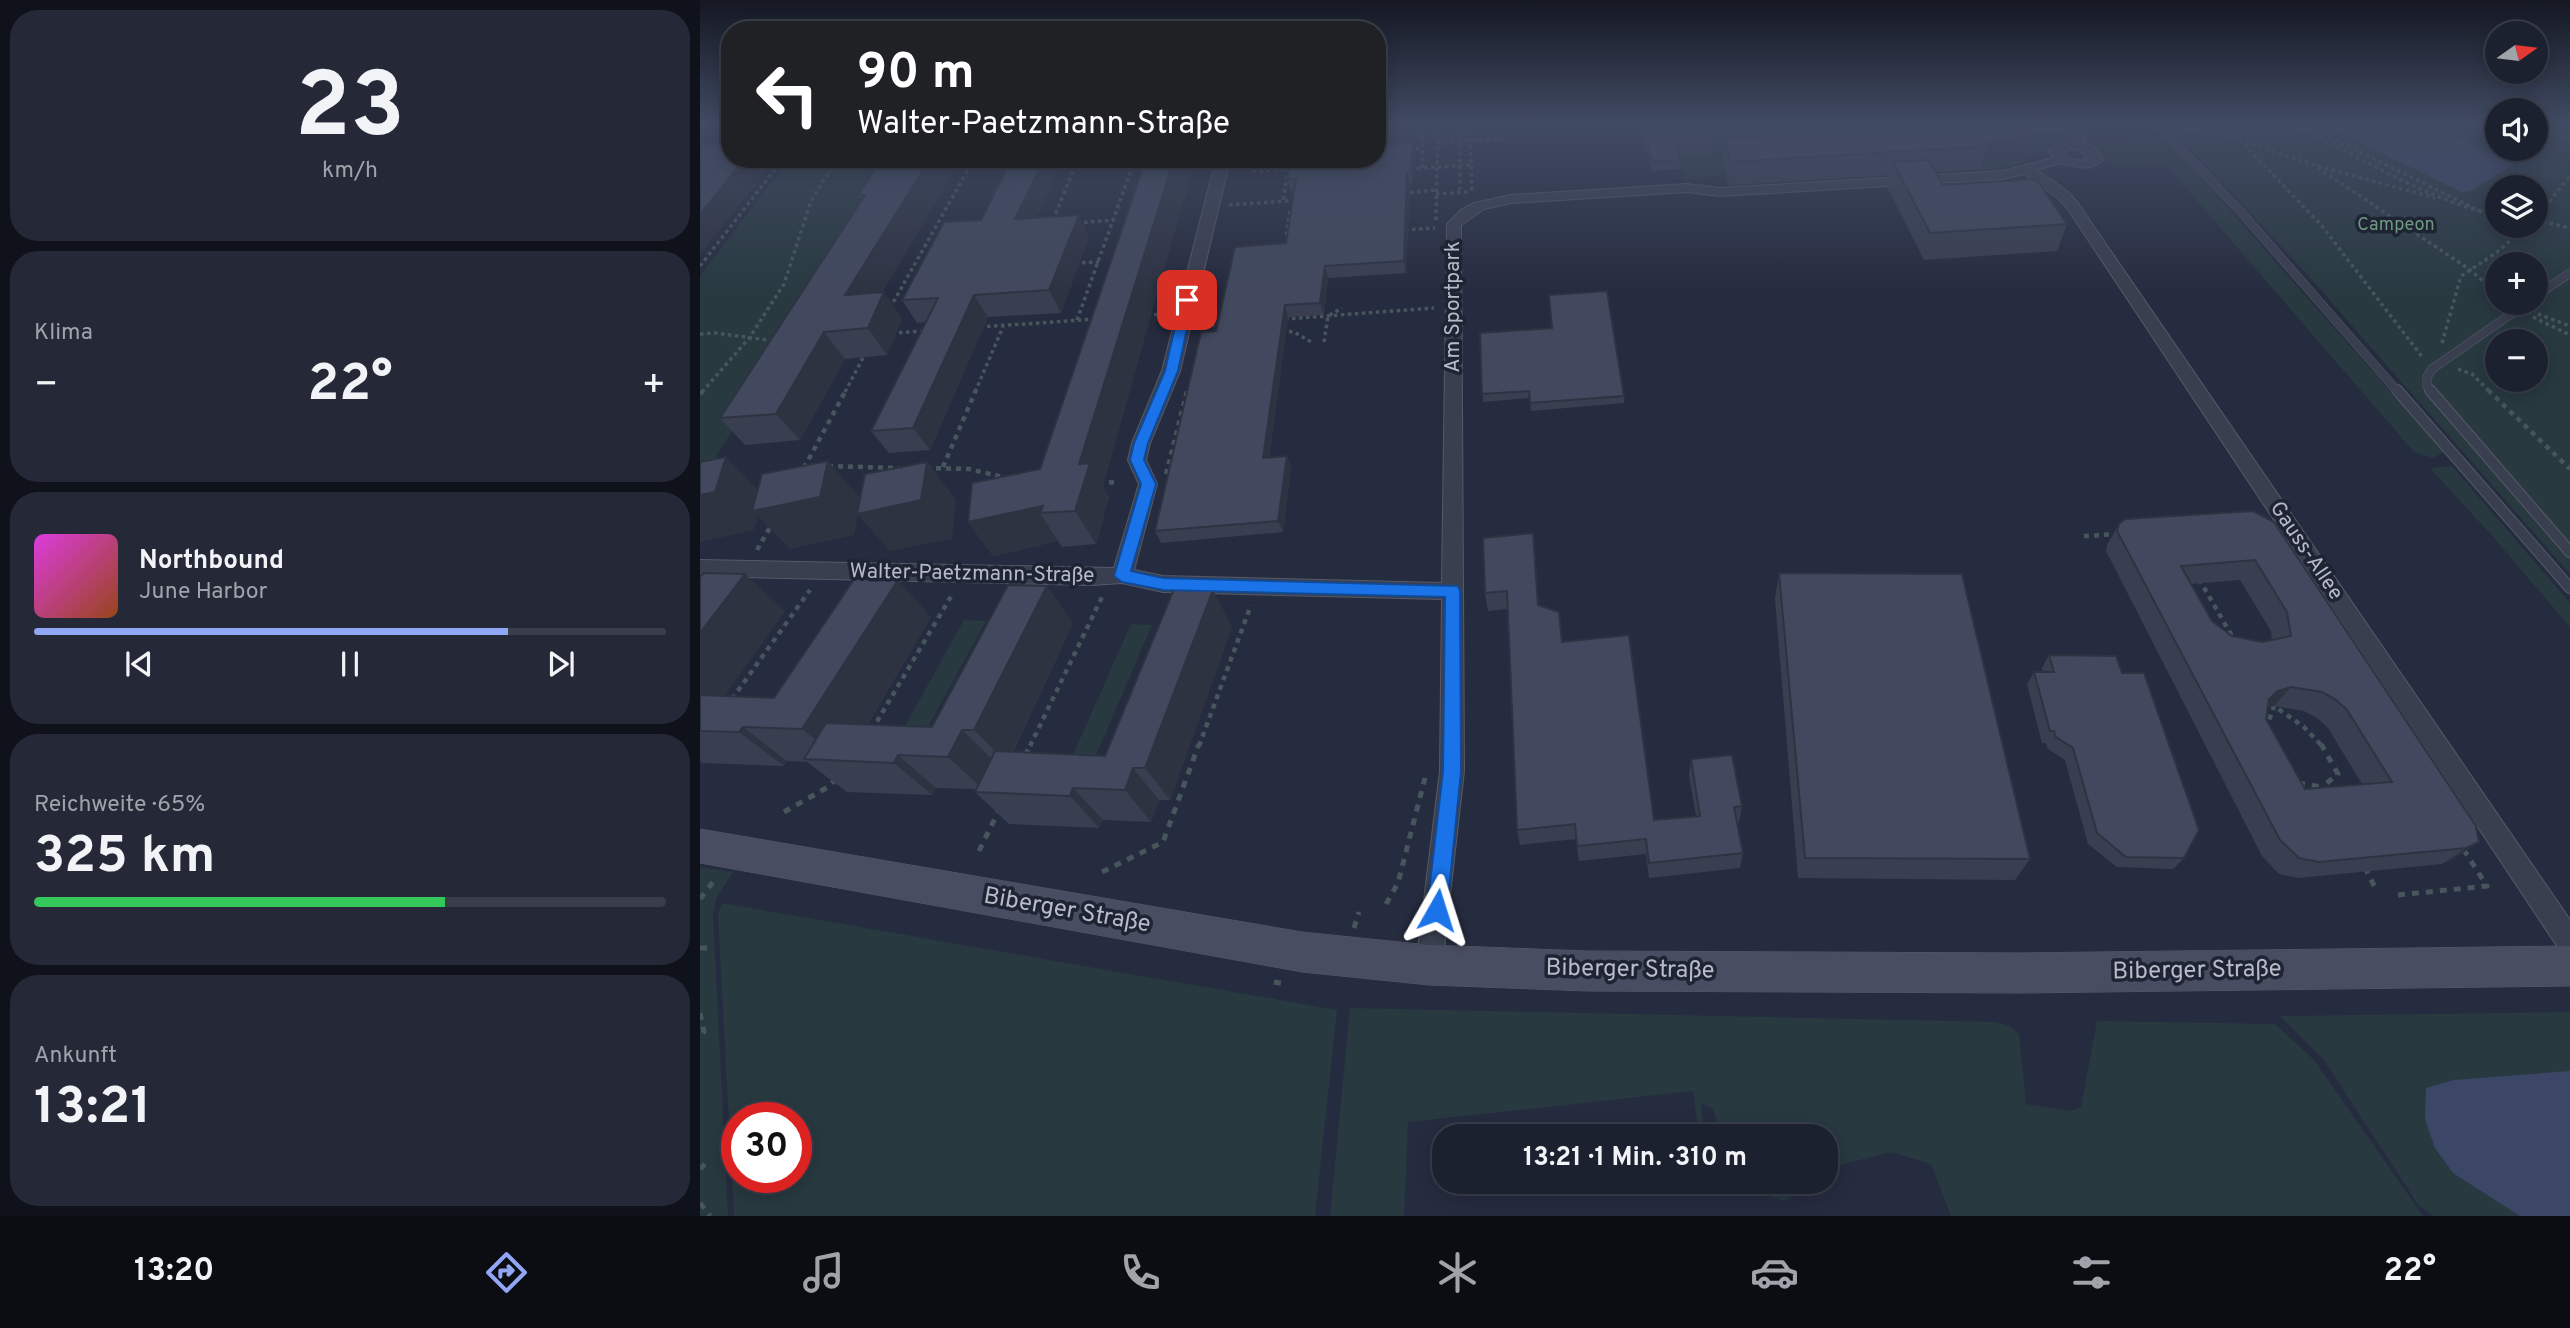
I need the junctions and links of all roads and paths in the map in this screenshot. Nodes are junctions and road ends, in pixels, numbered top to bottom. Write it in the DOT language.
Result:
graph roads {
  1 [pos="766,180"];
  2 [pos="753,181"];
  3 [pos="756,181"];
  4 [pos="823,181"];
  5 [pos="962,181"];
  6 [pos="1069,181"];
  7 [pos="1128,181"];
  8 [pos="1217,181"];
  9 [pos="1286,181"];
  10 [pos="1437,181"];
  11 [pos="1460,181"];
  12 [pos="1472,181"];
  13 [pos="1897,181"];
  14 [pos="2044,181"];
  15 [pos="2209,181"];
  16 [pos="2279,181"];
  17 [pos="2337,181"];
  18 [pos="2372,181"];
  19 [pos="2405,181"];
  20 [pos="2418,181"];
  21 [pos="2566,181"];
  22 [pos="1472,189"];
  23 [pos="1437,190"];
  24 [pos="1460,192"];
  25 [pos="1233,193"];
  26 [pos="1398,193"];
  27 [pos="1308,199"];
  28 [pos="2442,200"];
  29 [pos="1283,201"];
  30 [pos="1231,204"];
  31 [pos="2548,204"];
  32 [pos="1290,211"];
  33 [pos="2483,213"];
  34 [pos="1228,218"];
  35 [pos="1114,220"];
  36 [pos="2548,222"];
  37 [pos="1064,223"];
  38 [pos="1076,223"];
  39 [pos="1436,228"];
  40 [pos="2570,228"];
  41 [pos="934,230"];
  42 [pos="947,230"];
  43 [pos="1401,231"];
  44 [pos="1298,237"];
  45 [pos="1436,238"];
  46 [pos="2513,238"];
  47 [pos="1099,262"];
  48 [pos="1072,264"];
  49 [pos="700,266"];
  50 [pos="2469,269"];
  51 [pos="2570,273"];
  52 [pos="922,274"];
  53 [pos="909,275"];
  54 [pos="2485,283"];
  55 [pos="2548,288"];
  56 [pos="1342,308"];
  57 [pos="889,310"];
  58 [pos="1184,313"];
  59 [pos="2510,315"];
  60 [pos="2528,315"];
  61 [pos="2540,315"];
  62 [pos="1137,316"];
  63 [pos="1328,316"];
  64 [pos="1205,318"];
  65 [pos="1101,319"];
  66 [pos="1077,320"];
  67 [pos="1273,320"];
  68 [pos="1434,321"];
  69 [pos="1231,324"];
  70 [pos="1004,326"];
  71 [pos="1203,326"];
  72 [pos="2570,326"];
  73 [pos="978,328"];
  74 [pos="926,331"];
  75 [pos="1270,332"];
  76 [pos="700,334"];
  77 [pos="888,334"];
  78 [pos="2570,335"];
  79 [pos="750,337"];
  80 [pos="1201,337"];
  81 [pos="780,341"];
  82 [pos="1324,342"];
  83 [pos="1313,343"];
  84 [pos="869,346"];
  85 [pos="2436,366"];
  86 [pos="1187,390"];
  87 [pos="700,394"];
  88 [pos="806,464"];
  89 [pos="943,467"];
  90 [pos="907,468"];
  91 [pos="919,468"];
  92 [pos="2570,469"];
  93 [pos="800,475"];
  94 [pos="1018,480"];
  95 [pos="1118,482"];
  96 [pos="1094,483"];
  97 [pos="1163,484"];
  98 [pos="775,519"];
  99 [pos="2121,534"];
  100 [pos="2084,536"];
  101 [pos="2570,552"];
  102 [pos="700,568"];
  103 [pos="824,571"];
  104 [pos="2195,572"];
  105 [pos="740,573"];
  106 [pos="965,575"];
  107 [pos="1117,576"];
  108 [pos="1257,587"];
  109 [pos="2570,588"];
  110 [pos="1452,591"];
  111 [pos="2240,650"];
  112 [pos="728,705"];
  113 [pos="867,738"];
  114 [pos="2270,741"];
  115 [pos="1021,765"];
  116 [pos="845,770"];
  117 [pos="1426,771"];
  118 [pos="2291,775"];
  119 [pos="2322,787"];
  120 [pos="2329,798"];
  121 [pos="1003,802"];
  122 [pos="784,812"];
  123 [pos="2457,839"];
  124 [pos="700,846"];
  125 [pos="979,851"];
  126 [pos="2359,857"];
  127 [pos="1102,872"];
  128 [pos="707,891"];
  129 [pos="2377,891"];
  130 [pos="2398,895"];
  131 [pos="700,899"];
  132 [pos="1386,904"];
  133 [pos="2570,943"];
  134 [pos="700,948"];
  135 [pos="710,948"];
  136 [pos="1429,965"];
  137 [pos="2570,966"];
  138 [pos="701,1014"];
  139 [pos="700,1037"];
  140 [pos="700,1203"];
  141 [pos="710,1216"];
  1 -- 49 [label="path"];
  2 -- 3 [label="path"];
  4 -- 79 [label="path"];
  5 -- 41 [label="path"];
  6 -- 37 [label="path"];
  7 -- 35 [label="path"];
  8 -- 58 [label="street"];
  9 -- 29 [label="path"];
  10 -- 23 [label="path"];
  11 -- 24 [label="path"];
  12 -- 22 [label="path"];
  13 -- 110 [label="street, Am Sportpark"];
  14 -- 133 [label="street, Gauss-Allee"];
  15 -- 109 [label="lane"];
  16 -- 85 [label="path"];
  17 -- 50 [label="path"];
  18 -- 28 [label="path"];
  19 -- 28 [label="path"];
  20 -- 33 [label="path"];
  21 -- 31 [label="path"];
  23 -- 26 [label="path"];
  23 -- 39 [label="path"];
  25 -- 30 [label="path"];
  27 -- 29 [label="path"];
  28 -- 33 [label="path"];
  29 -- 30 [label="path"];
  30 -- 34 [label="path"];
  32 -- 44 [label="path"];
  35 -- 38 [label="path"];
  35 -- 47 [label="path"];
  36 -- 40 [label="path"];
  39 -- 43 [label="path"];
  39 -- 45 [label="path"];
  41 -- 42 [label="path"];
  41 -- 53 [label="path"];
  46 -- 50 [label="path"];
  47 -- 48 [label="path"];
  47 -- 66 [label="path"];
  50 -- 54 [label="path"];
  50 -- 85 [label="path"];
  51 -- 55 [label="lane"];
  52 -- 53 [label="path"];
  53 -- 57 [label="path"];
  56 -- 63 [label="path"];
  58 -- 62 [label="path"];
  58 -- 107 [label="street"];
  59 -- 85 [label="lane"];
  60 -- 78 [label="path"];
  61 -- 72 [label="path"];
  63 -- 67 [label="path"];
  63 -- 68 [label="path"];
  63 -- 82 [label="path"];
  64 -- 71 [label="path"];
  65 -- 66 [label="path"];
  66 -- 70 [label="path"];
  69 -- 71 [label="path"];
  70 -- 73 [label="path"];
  70 -- 89 [label="path"];
  71 -- 80 [label="path"];
  74 -- 77 [label="path"];
  75 -- 83 [label="path"];
  76 -- 79 [label="path"];
  79 -- 81 [label="path"];
  79 -- 87 [label="path"];
  84 -- 88 [label="path"];
  85 -- 92 [label="path"];
  85 -- 101 [label="lane"];
  86 -- 97 [label="path"];
  88 -- 90 [label="path"];
  88 -- 93 [label="path"];
  89 -- 91 [label="path"];
  89 -- 94 [label="path"];
  95 -- 96 [label="path"];
  98 -- 105 [label="path"];
  99 -- 100 [label="path"];
  102 -- 105 [label="street, Walter-Paetzmann-Straße"];
  103 -- 105 [label="street, Walter-Paetzmann-Straße"];
  103 -- 106 [label="street, Walter-Paetzmann-Straße"];
  103 -- 112 [label="path"];
  104 -- 111 [label="path"];
  106 -- 107 [label="street, Walter-Paetzmann-Straße"];
  106 -- 113 [label="path"];
  107 -- 108 [label="street, Walter-Paetzmann-Straße"];
  107 -- 115 [label="path"];
  108 -- 110 [label="street, Walter-Paetzmann-Straße"];
  108 -- 127 [label="path"];
  110 -- 136 [label="street, Am Sportpark"];
  114 -- 119 [label="path"];
  116 -- 122 [label="path"];
  117 -- 132 [label="path"];
  118 -- 119 [label="path"];
  119 -- 120 [label="path"];
  121 -- 125 [label="path"];
  123 -- 130 [label="path"];
  124 -- 136 [label="main road, Biberger Straße"];
  126 -- 129 [label="path"];
  128 -- 131 [label="path"];
  134 -- 135 [label="path"];
  136 -- 137 [label="main road, Biberger Straße"];
  138 -- 139 [label="path"];
  140 -- 141 [label="path"];
}
